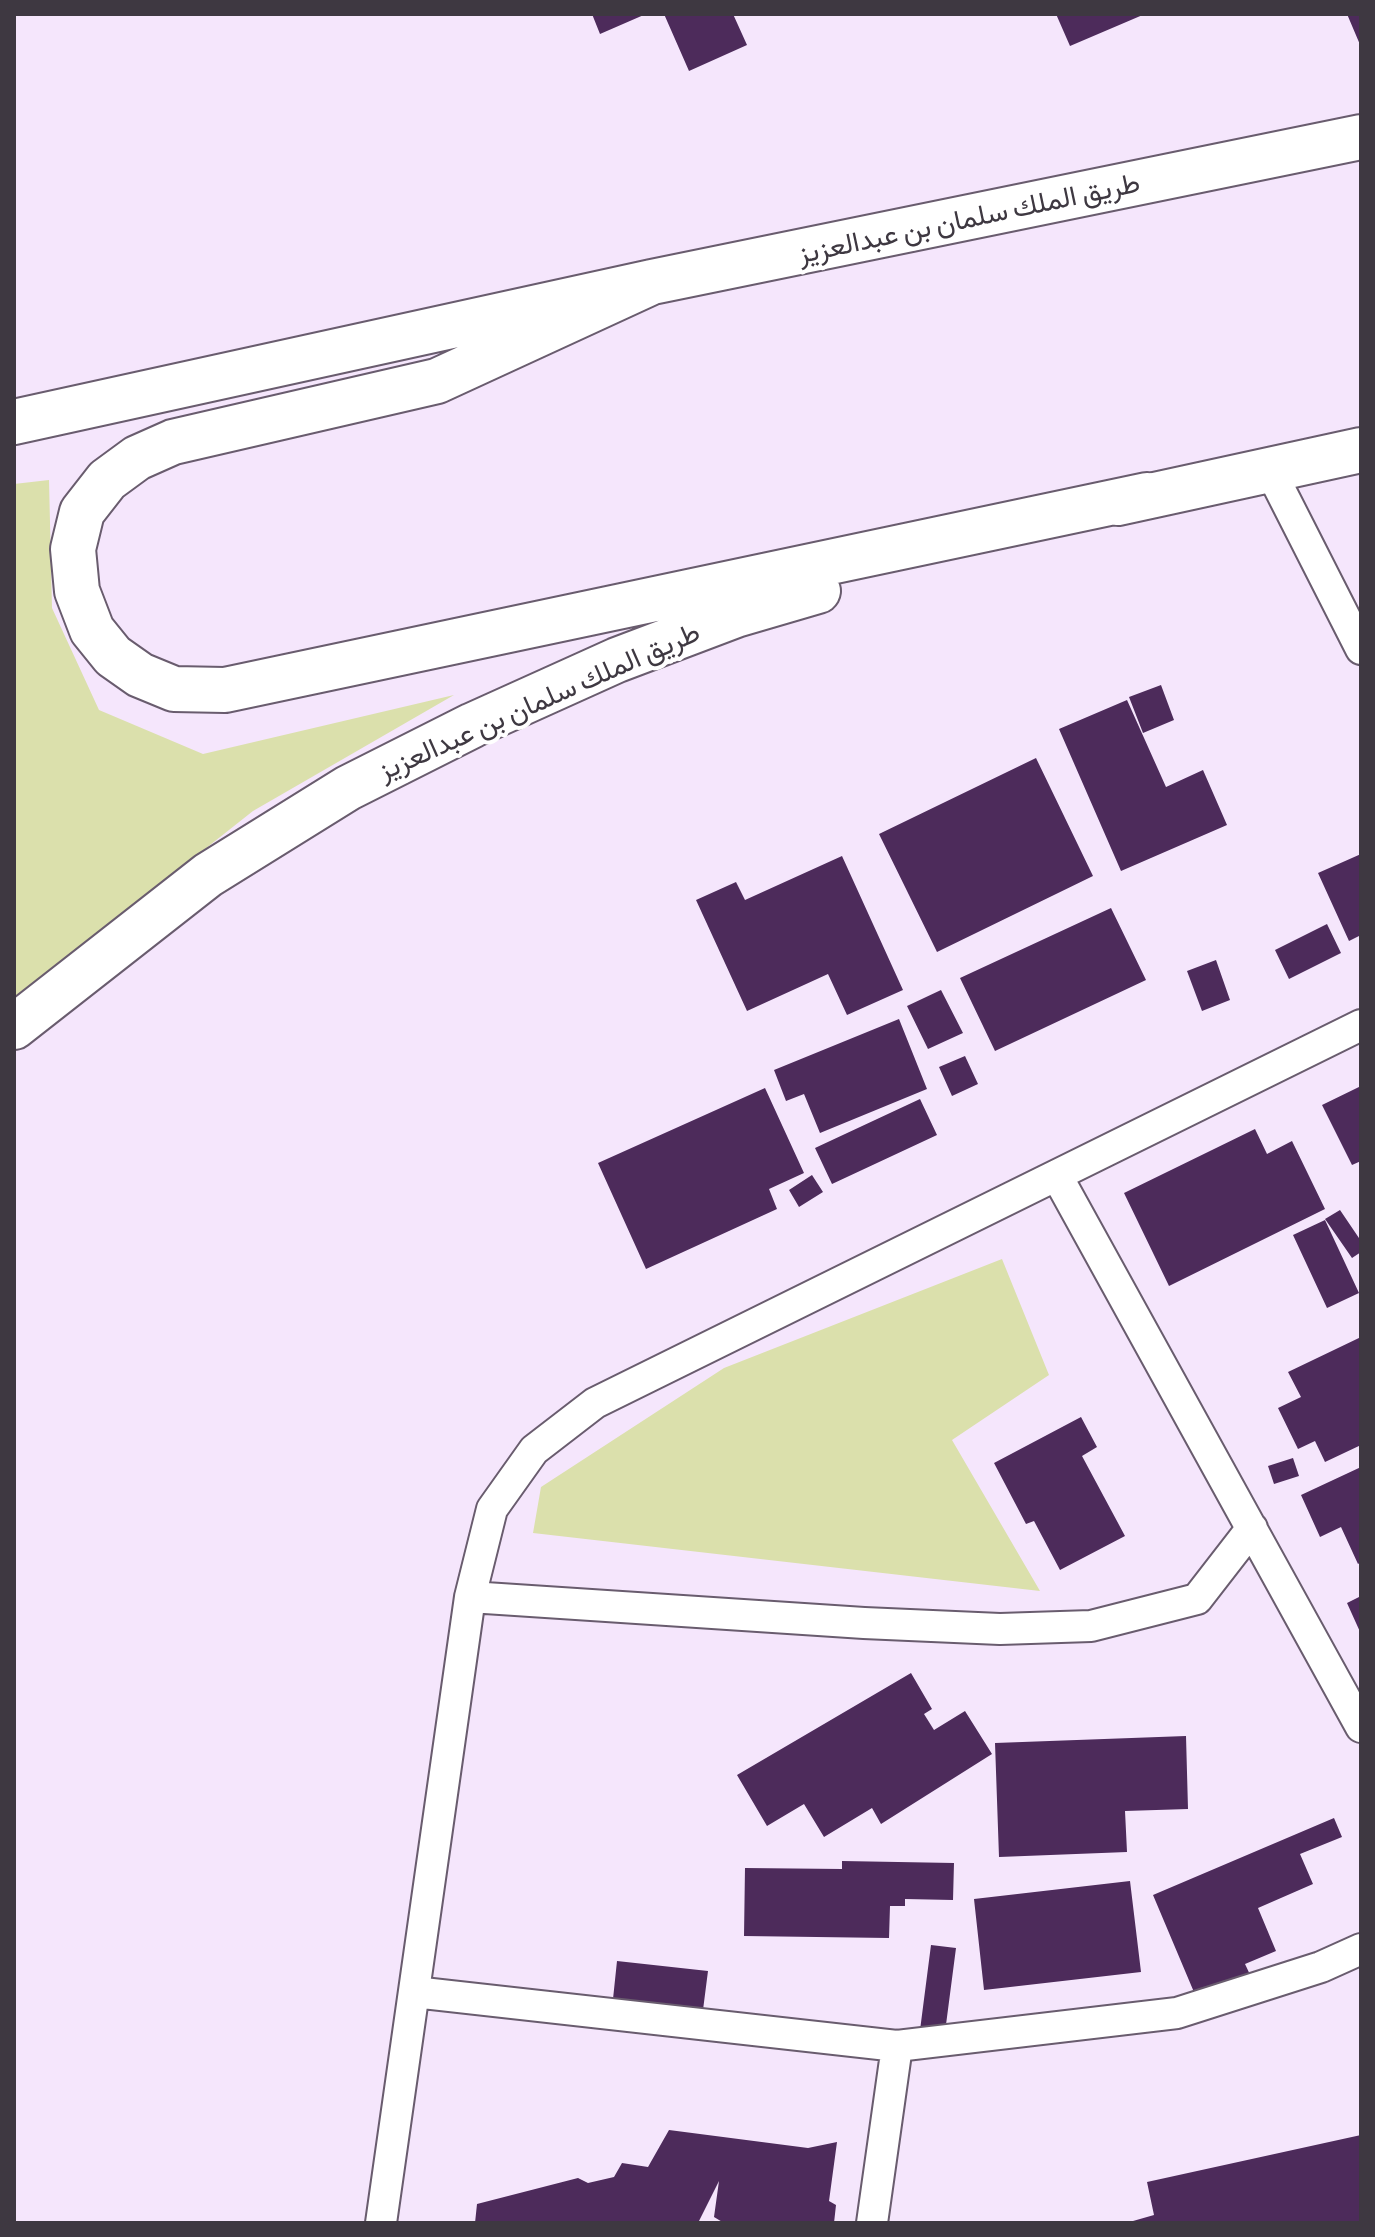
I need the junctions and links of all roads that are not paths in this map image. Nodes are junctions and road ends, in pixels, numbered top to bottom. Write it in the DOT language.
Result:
graph roads {
  1 [pos="1361,137"];
  2 [pos="652,282"];
  3 [pos="14,422"];
  4 [pos="1361,450"];
  5 [pos="1270,470"];
  6 [pos="1147,495"];
  7 [pos="1361,649"];
  8 [pos="1361,1025"];
  9 [pos="14,1027"];
  10 [pos="1057,1176"];
  11 [pos="1252,1528"];
  12 [pos="470,1597"];
  13 [pos="1361,1727"];
  14 [pos="1361,1949"];
  15 [pos="414,1992"];
  16 [pos="897,2046"];
  17 [pos="381,2223"];
  18 [pos="872,2223"];
  1 -- 2 [label="main road, طريق الملك سلمان بن عبدالعزيز"];
  2 -- 3 [label="main road, طريق الملك سلمان بن عبدالعزيز"];
  2 -- 6 [label="main road"];
  4 -- 5 [label="main road, طريق الملك سلمان بن عبدالعزيز"];
  5 -- 6 [label="main road, طريق الملك سلمان بن عبدالعزيز"];
  5 -- 7 [label="street"];
  6 -- 9 [label="main road, طريق الملك سلمان بن عبدالعزيز"];
  8 -- 10 [label="street"];
  10 -- 11 [label="street"];
  10 -- 12 [label="street"];
  11 -- 12 [label="street"];
  11 -- 13 [label="street"];
  12 -- 15 [label="street"];
  14 -- 16 [label="street"];
  15 -- 16 [label="street"];
  15 -- 17 [label="street"];
  16 -- 18 [label="street"];
}
